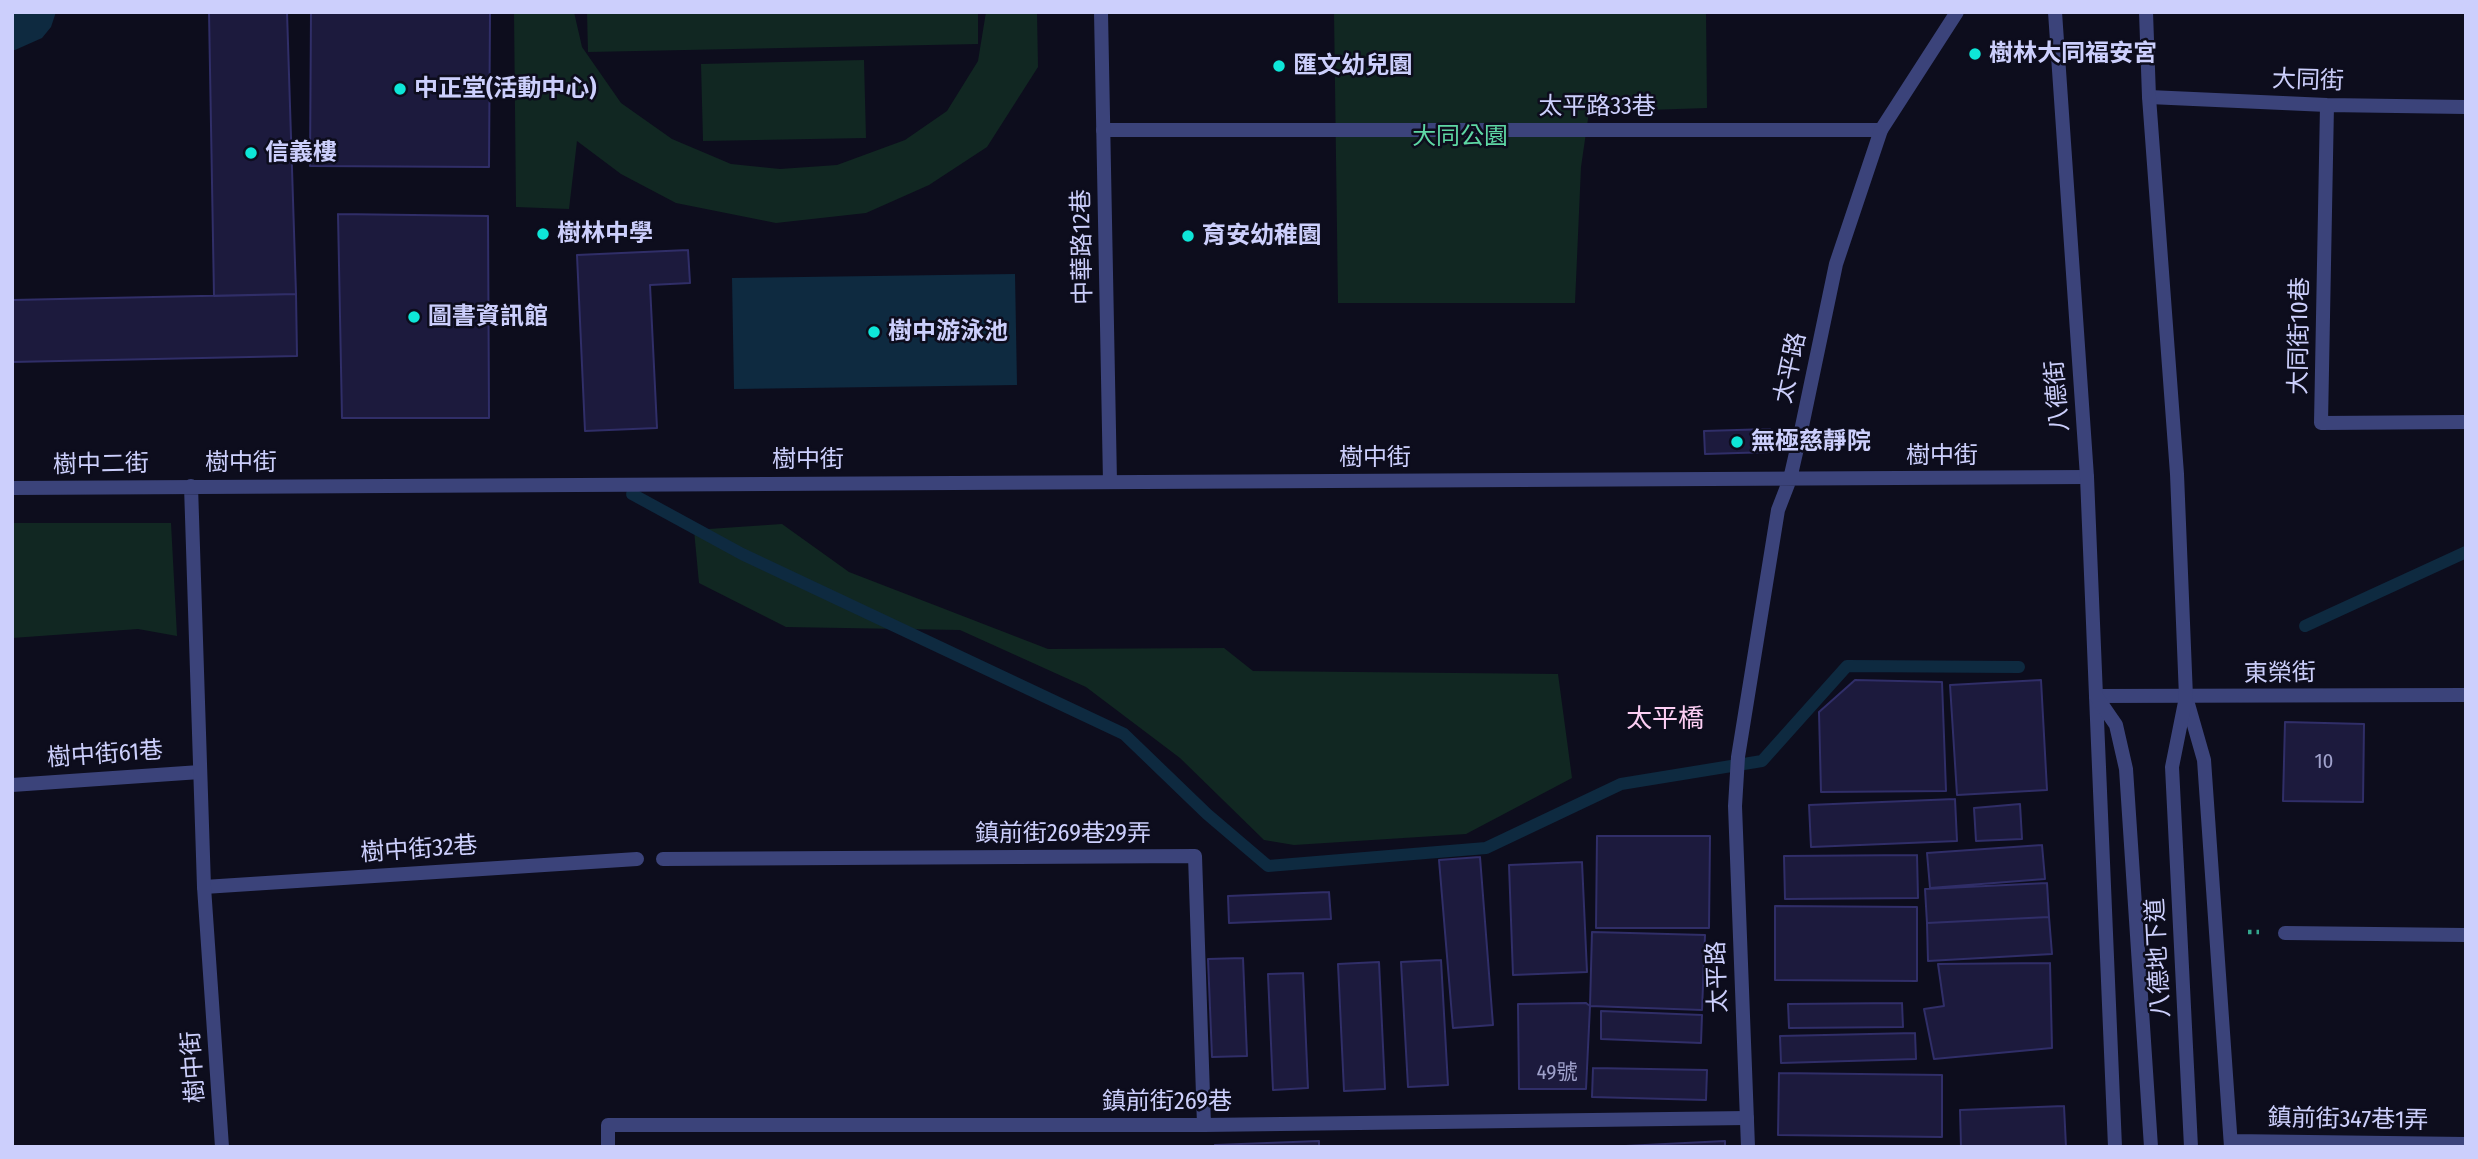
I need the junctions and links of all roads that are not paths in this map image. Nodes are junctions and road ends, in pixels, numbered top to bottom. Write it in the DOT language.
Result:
graph roads {
  1 [pos="1101,12"];
  2 [pos="1957,12"];
  3 [pos="2055,12"];
  4 [pos="2146,12"];
  5 [pos="2149,97"];
  6 [pos="2327,105"];
  7 [pos="2466,107"];
  8 [pos="1103,130"];
  9 [pos="1881,130"];
  10 [pos="2466,422"];
  11 [pos="2087,477"];
  12 [pos="1790,479"];
  13 [pos="1110,482"];
  14 [pos="191,486"];
  15 [pos="12,488"];
  16 [pos="2466,695"];
  17 [pos="2096,696"];
  18 [pos="2186,697"];
  19 [pos="200,772"];
  20 [pos="12,785"];
  21 [pos="637,859"];
  22 [pos="663,859"];
  23 [pos="204,887"];
  24 [pos="2285,933"];
  25 [pos="2466,935"];
  26 [pos="1747,1118"];
  27 [pos="1204,1125"];
  28 [pos="2231,1144"];
  29 [pos="2466,1144"];
  30 [pos="222,1147"];
  31 [pos="608,1147"];
  32 [pos="1748,1147"];
  33 [pos="2115,1147"];
  34 [pos="2151,1147"];
  35 [pos="2191,1147"];
  1 -- 8 [label="street, 中華路12巷"];
  2 -- 9 [label="street, 太平路"];
  3 -- 11 [label="street, 八德街"];
  4 -- 5 [label="street"];
  5 -- 6 [label="street, 大同街"];
  5 -- 18 [label="street"];
  6 -- 7 [label="street, 大同街"];
  6 -- 10 [label="street, 大同街10巷"];
  8 -- 9 [label="street, 太平路33巷"];
  8 -- 13 [label="street, 中華路12巷"];
  9 -- 12 [label="street, 太平路"];
  11 -- 12 [label="street, 樹中街"];
  11 -- 17 [label="street, 八德街"];
  12 -- 13 [label="street, 樹中街"];
  12 -- 26 [label="street, 太平路"];
  13 -- 14 [label="street, 樹中街"];
  14 -- 15 [label="street, 樹中二街"];
  14 -- 19 [label="street, 樹中街"];
  16 -- 18 [label="street, 東榮街"];
  17 -- 18 [label="street, 東榮街"];
  17 -- 33 [label="street, 八德街"];
  17 -- 34 [label="street, 八德地下道"];
  18 -- 28 [label="street"];
  18 -- 35 [label="street, 八德地下道"];
  19 -- 20 [label="street, 樹中街61巷"];
  19 -- 23 [label="street, 樹中街"];
  21 -- 23 [label="street, 樹中街32巷"];
  22 -- 27 [label="street, 鎮前街269巷29弄"];
  23 -- 30 [label="street, 樹中街"];
  24 -- 25 [label="street"];
  26 -- 27 [label="street, 鎮前街269巷"];
  26 -- 32 [label="street, 太平路"];
  27 -- 31 [label="street, 鎮前街269巷"];
  28 -- 29 [label="street, 鎮前街347巷1弄"];
}
